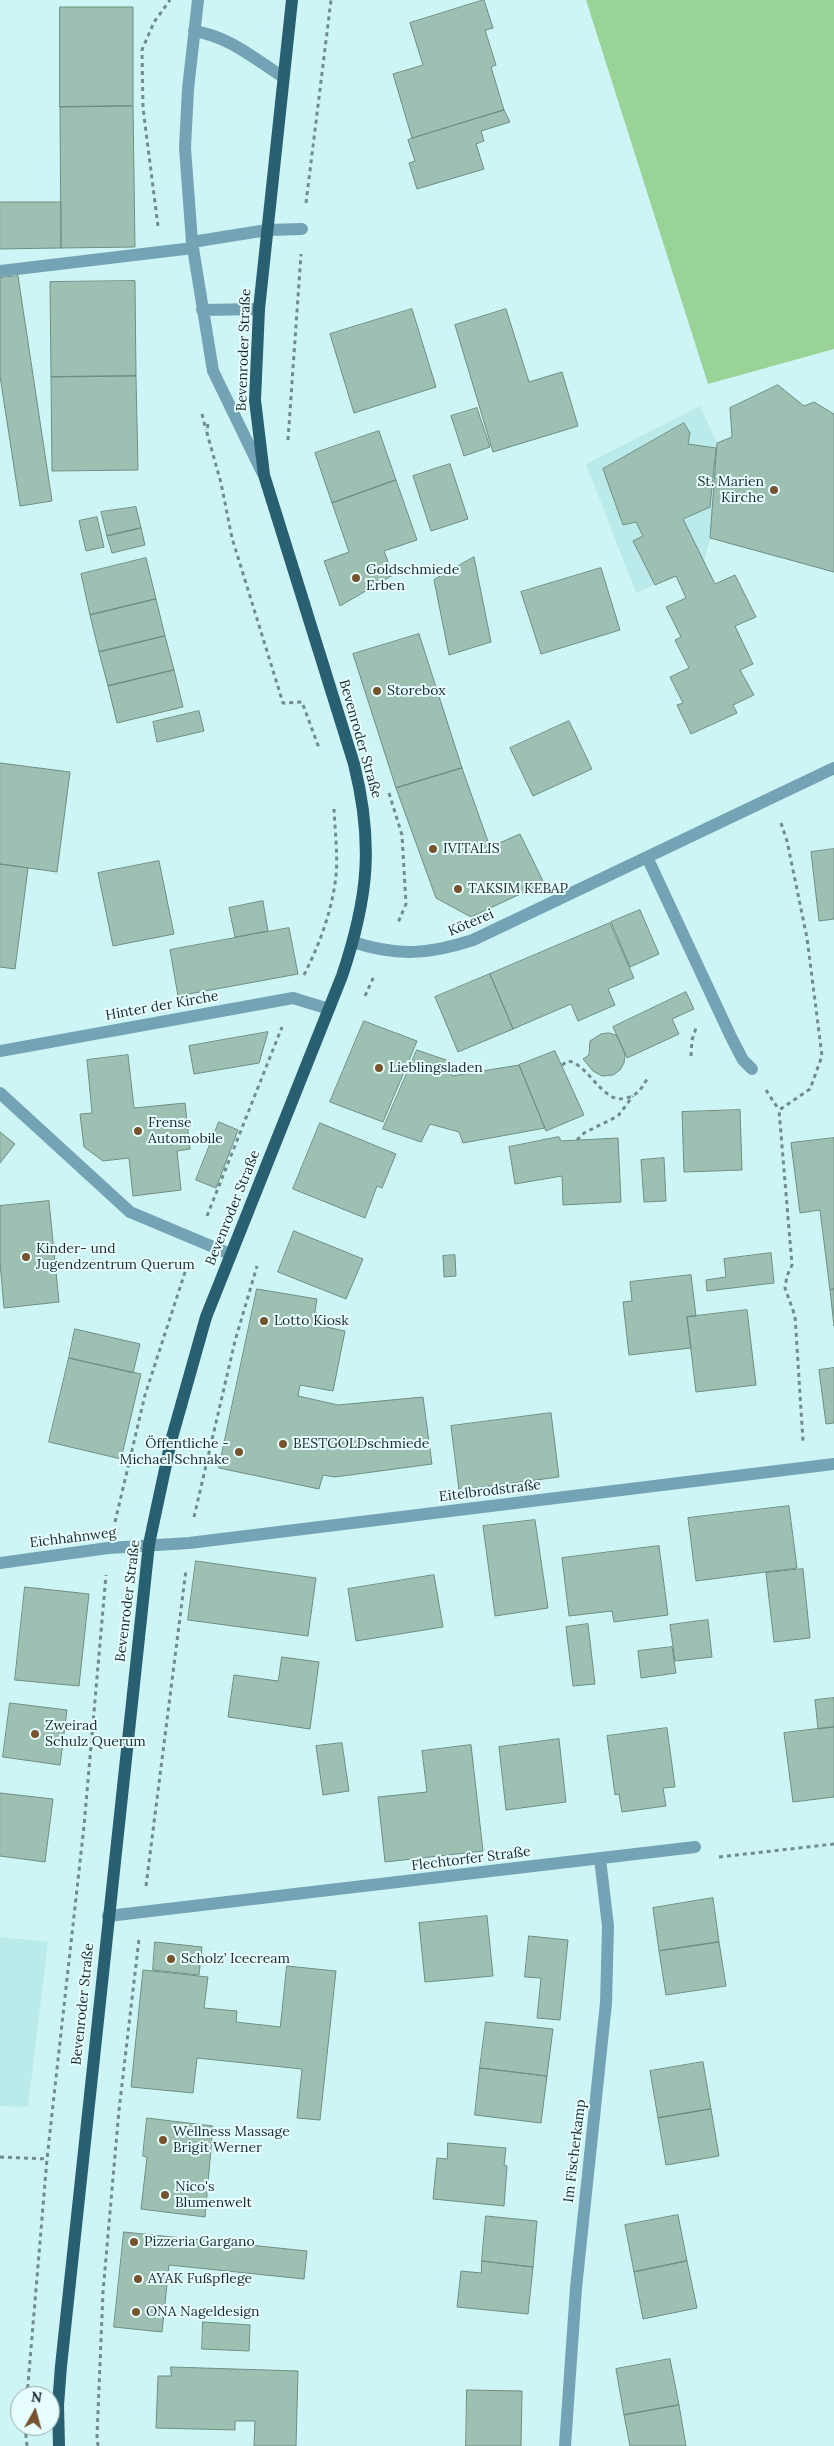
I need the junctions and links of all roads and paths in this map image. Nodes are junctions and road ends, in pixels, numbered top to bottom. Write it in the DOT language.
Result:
graph roads {
  1 [pos="198,0"];
  2 [pos="292,0"];
  3 [pos="331,0"];
  4 [pos="194,31"];
  5 [pos="283,77"];
  6 [pos="302,229"];
  7 [pos="267,230"];
  8 [pos="193,245"];
  9 [pos="0,271"];
  10 [pos="259,309"];
  11 [pos="202,310"];
  12 [pos="209,416"];
  13 [pos="288,443"];
  14 [pos="264,474"];
  15 [pos="320,752"];
  16 [pos="834,768"];
  17 [pos="388,789"];
  18 [pos="773,798"];
  19 [pos="334,806"];
  20 [pos="647,857"];
  21 [pos="354,942"];
  22 [pos="385,951"];
  23 [pos="293,998"];
  24 [pos="362,1002"];
  25 [pos="329,1009"];
  26 [pos="0,1051"];
  27 [pos="562,1065"];
  28 [pos="752,1069"];
  29 [pos="648,1077"];
  30 [pos="0,1093"];
  31 [pos="634,1096"];
  32 [pos="577,1140"];
  33 [pos="197,1240"];
  34 [pos="230,1254"];
  35 [pos="260,1258"];
  36 [pos="834,1464"];
  37 [pos="805,1468"];
  38 [pos="189,1543"];
  39 [pos="149,1544"];
  40 [pos="108,1548"];
  41 [pos="0,1563"];
  42 [pos="834,1844"];
  43 [pos="695,1847"];
  44 [pos="600,1859"];
  45 [pos="143,1912"];
  46 [pos="108,1916"];
  47 [pos="0,2156"];
  48 [pos="47,2159"];
  49 [pos="28,2386"];
  50 [pos="59,2446"];
  51 [pos="98,2446"];
  52 [pos="565,2446"];
  1 -- 4 [label="street"];
  2 -- 5 [label="main road, Bevenroder Straße"];
  3 -- 6 [label="path"];
  4 -- 5 [label="street"];
  4 -- 8 [label="street"];
  5 -- 7 [label="main road, Bevenroder Straße"];
  6 -- 7 [label="street"];
  6 -- 13 [label="path"];
  7 -- 8 [label="street"];
  7 -- 10 [label="main road, Bevenroder Straße"];
  8 -- 9 [label="street"];
  8 -- 11 [label="street"];
  10 -- 11 [label="street"];
  10 -- 14 [label="main road, Bevenroder Straße"];
  11 -- 14 [label="street"];
  12 -- 15 [label="path"];
  14 -- 21 [label="main road, Bevenroder Straße"];
  16 -- 18 [label="street, Köterei"];
  17 -- 22 [label="path"];
  18 -- 20 [label="street, Köterei"];
  18 -- 37 [label="path"];
  19 -- 23 [label="path"];
  20 -- 22 [label="street, Köterei"];
  20 -- 28 [label="street"];
  21 -- 22 [label="street, Köterei"];
  21 -- 25 [label="main road, Bevenroder Straße"];
  22 -- 24 [label="path"];
  23 -- 25 [label="street, Hinter der Kirche"];
  23 -- 26 [label="street, Hinter der Kirche"];
  23 -- 33 [label="path"];
  25 -- 34 [label="main road, Bevenroder Straße"];
  27 -- 31 [label="path"];
  29 -- 31 [label="path"];
  30 -- 33 [label="street"];
  31 -- 32 [label="path"];
  33 -- 34 [label="street"];
  33 -- 40 [label="path"];
  34 -- 39 [label="main road, Bevenroder Straße"];
  35 -- 38 [label="path"];
  36 -- 37 [label="street, Eitelbrodstraße"];
  37 -- 38 [label="street, Eitelbrodstraße"];
  38 -- 39 [label="street, Eitelbrodstraße"];
  38 -- 45 [label="path"];
  39 -- 40 [label="street, Eichhahnweg"];
  39 -- 46 [label="main road, Bevenroder Straße"];
  40 -- 41 [label="street, Eichhahnweg"];
  40 -- 48 [label="path"];
  42 -- 43 [label="path"];
  43 -- 44 [label="street, Flechtorfer Straße"];
  44 -- 45 [label="street, Flechtorfer Straße"];
  44 -- 52 [label="street, Im Fischerkamp"];
  45 -- 46 [label="street, Flechtorfer Straße"];
  45 -- 51 [label="path"];
  46 -- 50 [label="main road, Bevenroder Straße"];
  47 -- 48 [label="path"];
  48 -- 49 [label="path"];
}
